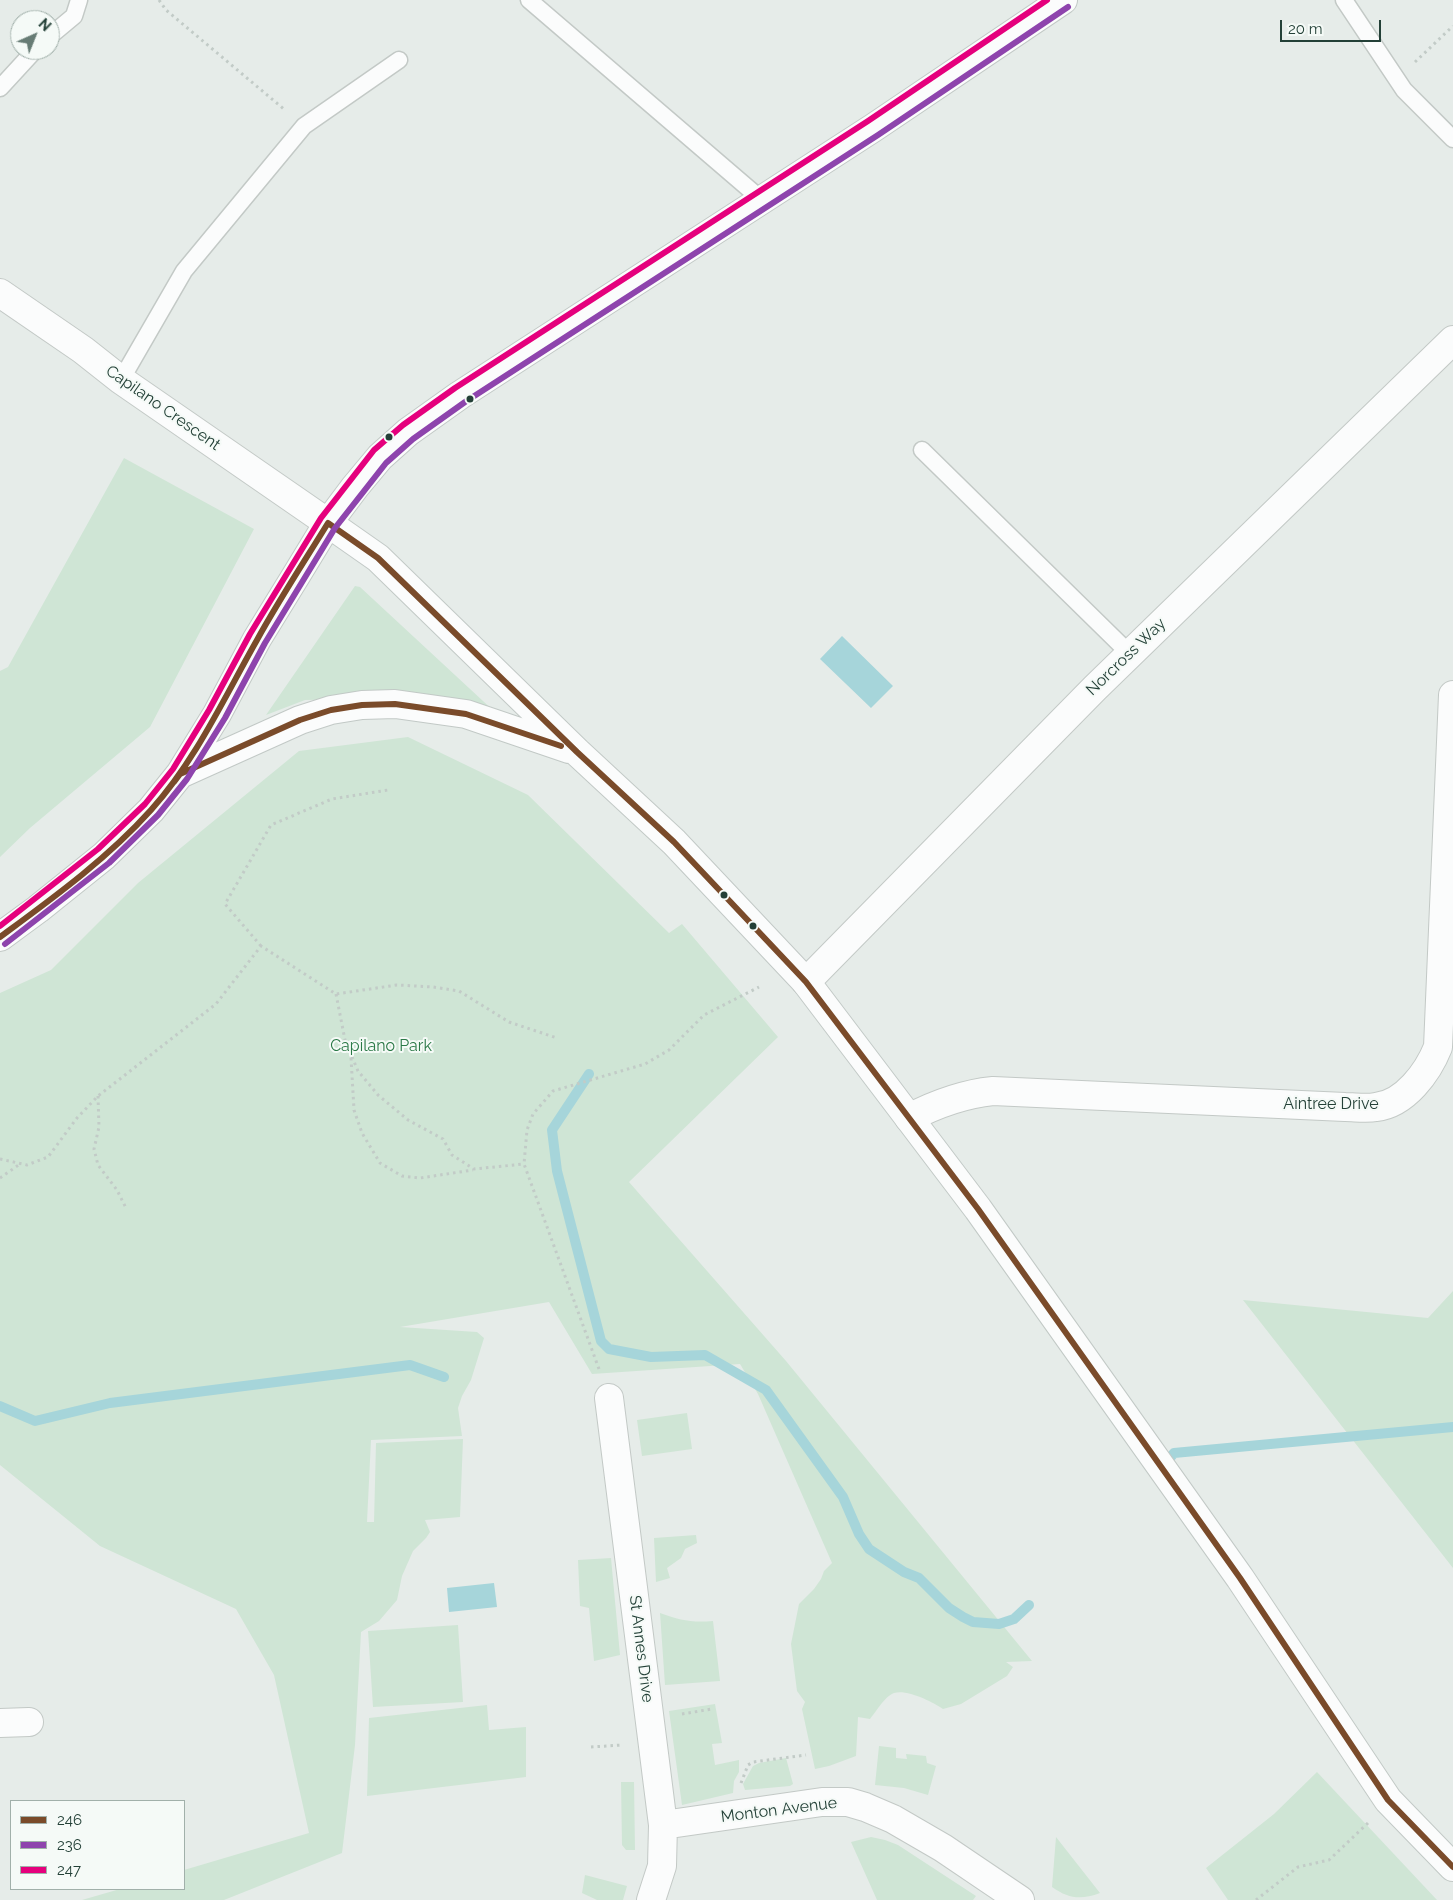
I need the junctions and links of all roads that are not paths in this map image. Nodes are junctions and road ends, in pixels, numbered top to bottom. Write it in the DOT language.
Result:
graph roads {
  1 [pos="79,0"];
  2 [pos="529,0"];
  3 [pos="1344,0"];
  4 [pos="1059,1"];
  5 [pos="60,28"];
  6 [pos="26,60"];
  7 [pos="399,60"];
  8 [pos="0,88"];
  9 [pos="1453,139"];
  10 [pos="762,200"];
  11 [pos="0,293"];
  12 [pos="1453,340"];
  13 [pos="121,380"];
  14 [pos="922,450"];
  15 [pos="328,523"];
  16 [pos="1130,654"];
  17 [pos="1453,695"];
  18 [pos="577,752"];
  19 [pos="180,774"];
  20 [pos="0,937"];
  21 [pos="806,982"];
  22 [pos="909,1118"];
  23 [pos="610,1398"];
  24 [pos="29,1722"];
  25 [pos="0,1723"];
  26 [pos="663,1825"];
  27 [pos="1453,1867"];
  28 [pos="651,1900"];
  29 [pos="1020,1900"];
  1 -- 5 [label="lane"];
  2 -- 10 [label="lane"];
  3 -- 9 [label="lane"];
  4 -- 10 [label="main road"];
  6 -- 8 [label="lane"];
  7 -- 13 [label="lane"];
  10 -- 15 [label="main road"];
  11 -- 13 [label="main road, Capilano Crescent"];
  12 -- 16 [label="main road, Norcross Way"];
  13 -- 15 [label="main road, Capilano Crescent"];
  14 -- 16 [label="lane"];
  15 -- 18 [label="main road, Capilano Crescent"];
  15 -- 19 [label="main road"];
  16 -- 21 [label="main road, Norcross Way"];
  17 -- 22 [label="main road, Aintree Drive"];
  18 -- 19 [label="main road"];
  18 -- 21 [label="main road, Capilano Crescent"];
  19 -- 20 [label="main road"];
  21 -- 22 [label="main road, Capilano Crescent"];
  22 -- 27 [label="main road, Capilano Crescent"];
  23 -- 26 [label="main road, St Annes Drive"];
  24 -- 25 [label="main road"];
  26 -- 28 [label="main road, St Annes Drive"];
  26 -- 29 [label="main road, Monton Avenue"];
}
